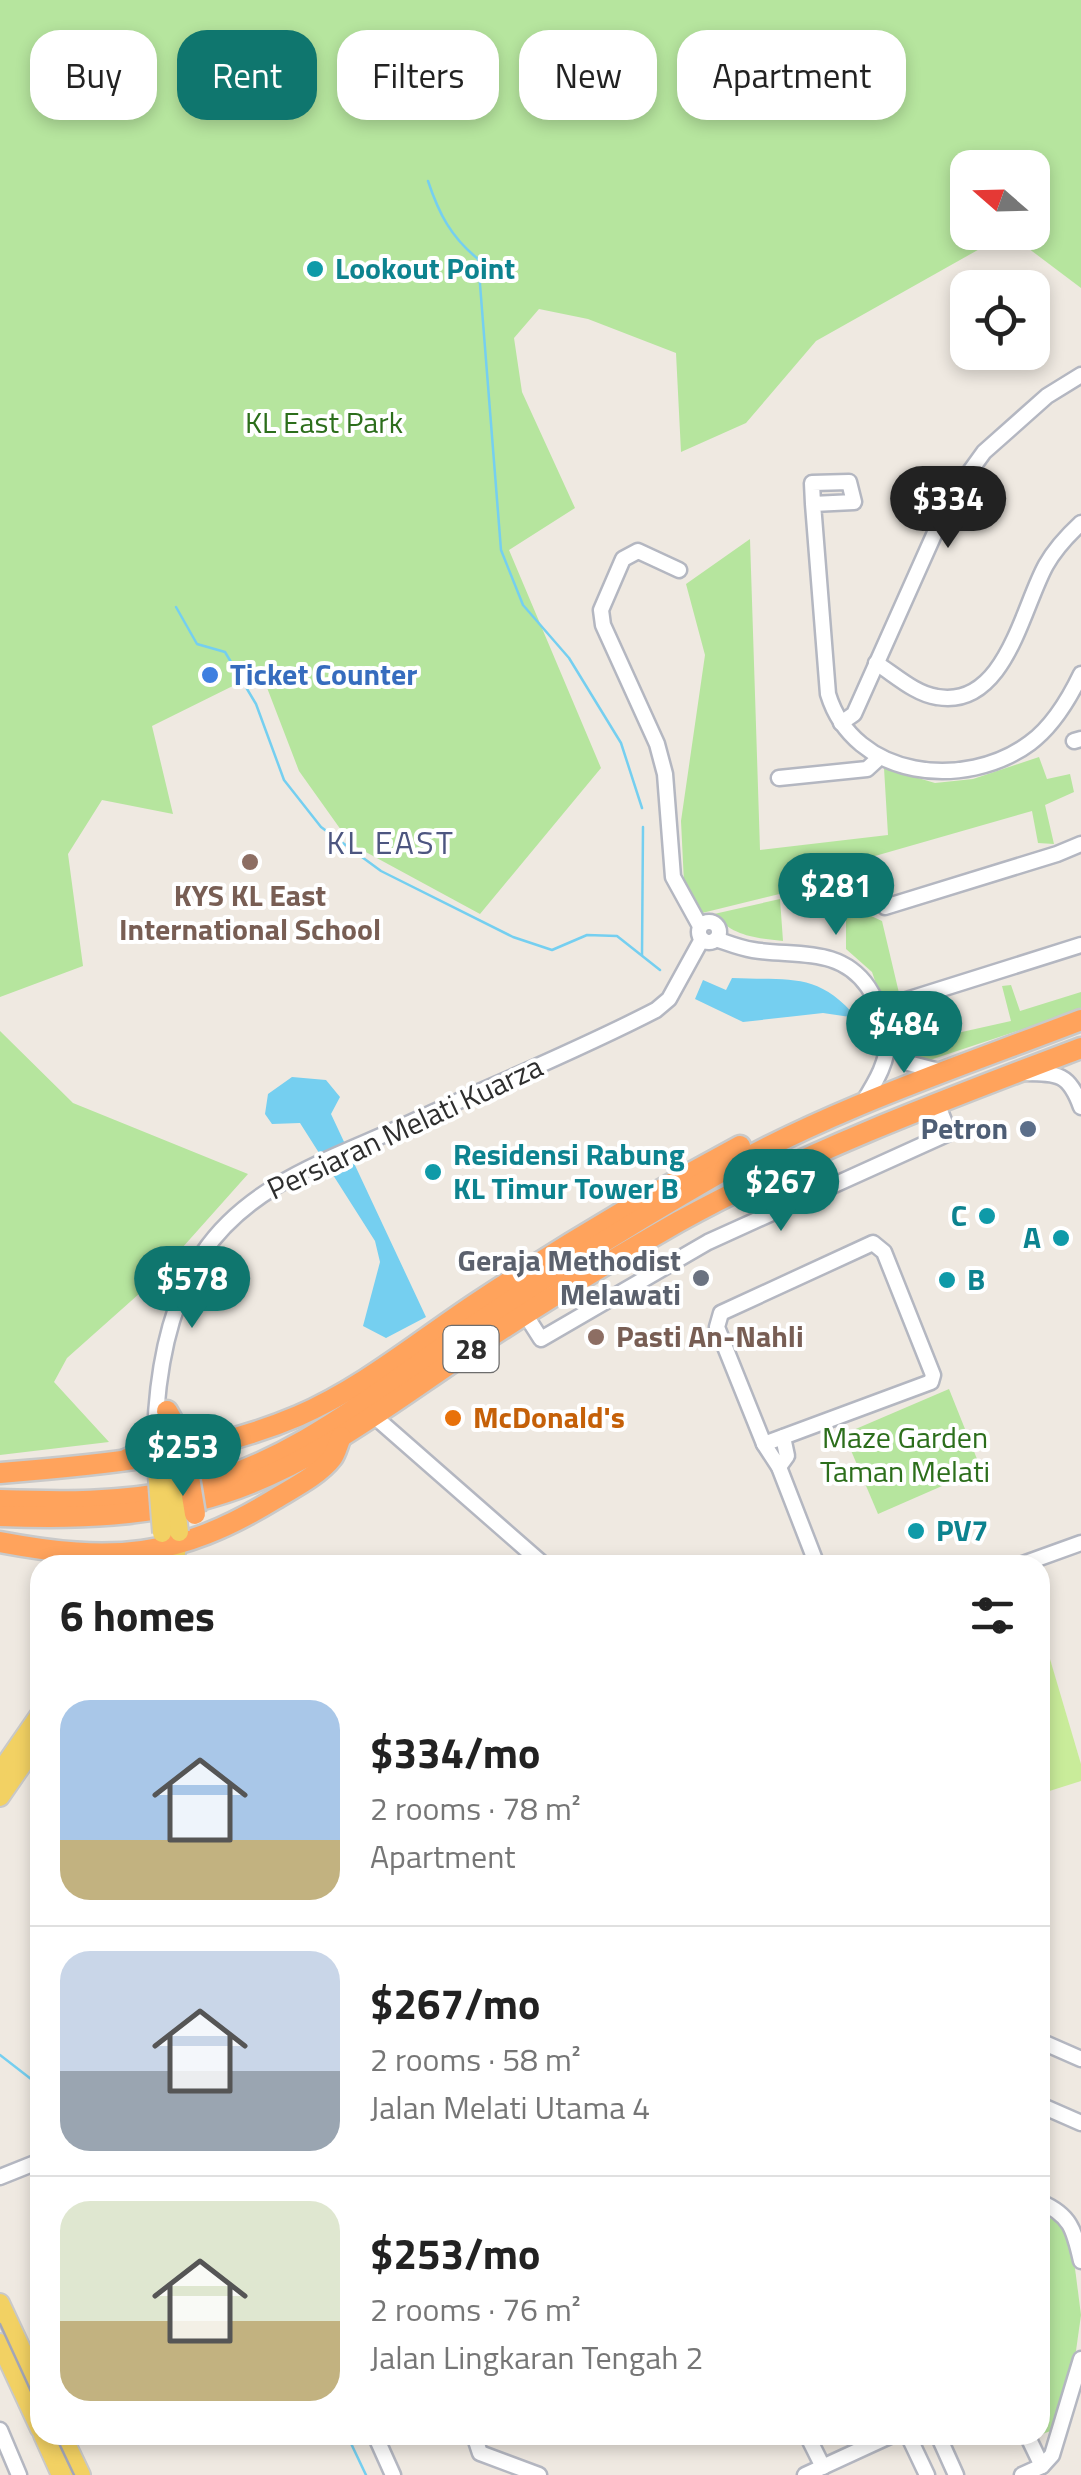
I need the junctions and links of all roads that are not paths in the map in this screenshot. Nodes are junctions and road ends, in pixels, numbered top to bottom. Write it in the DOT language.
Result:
graph roads {
  1 [pos="1081,375"];
  2 [pos="813,504"];
  3 [pos="1081,523"];
  4 [pos="679,570"];
  5 [pos="876,663"];
  6 [pos="1081,674"];
  7 [pos="841,724"];
  8 [pos="878,758"];
  9 [pos="779,778"];
  10 [pos="1081,844"];
  11 [pos="886,907"];
  12 [pos="706,935"];
  13 [pos="1081,946"];
  14 [pos="900,1002"];
  15 [pos="1081,1020"];
  16 [pos="1081,1031"];
  17 [pos="889,1032"];
  18 [pos="1081,1048"];
  19 [pos="947,1072"];
  20 [pos="1017,1073"];
  21 [pos="929,1098"];
  22 [pos="862,1104"];
  23 [pos="1081,1107"];
  24 [pos="794,1134"];
  25 [pos="674,1200"];
  26 [pos="526,1314"];
  27 [pos="162,1366"];
  28 [pos="167,1411"];
  29 [pos="374,1416"];
  30 [pos="155,1430"];
  31 [pos="341,1437"];
  32 [pos="783,1437"];
  33 [pos="764,1444"];
  34 [pos="204,1446"];
  35 [pos="116,1462"];
  36 [pos="168,1463"];
  37 [pos="778,1468"];
  38 [pos="0,1473"];
  39 [pos="0,1500"];
  40 [pos="0,1516"];
  41 [pos="0,1542"];
  42 [pos="1081,1543"];
  43 [pos="178,1546"];
  44 [pos="533,1555"];
  45 [pos="813,1555"];
  46 [pos="1048,1555"];
  47 [pos="30,1736"];
  48 [pos="30,1741"];
  49 [pos="0,1772"];
  50 [pos="0,1797"];
  51 [pos="1050,2045"];
  52 [pos="1081,2059"];
  53 [pos="1050,2109"];
  54 [pos="1081,2123"];
  55 [pos="30,2166"];
  56 [pos="0,2177"];
  57 [pos="1050,2206"];
  58 [pos="1081,2261"];
  59 [pos="0,2303"];
  60 [pos="0,2343"];
  61 [pos="24,2355"];
  62 [pos="1081,2360"];
  63 [pos="30,2382"];
  64 [pos="0,2430"];
  65 [pos="47,2445"];
  66 [pos="67,2445"];
  67 [pos="380,2445"];
  68 [pos="477,2445"];
  69 [pos="812,2445"];
  70 [pos="870,2445"];
  71 [pos="913,2445"];
  72 [pos="942,2445"];
  73 [pos="1032,2445"];
  74 [pos="1042,2466"];
  75 [pos="823,2467"];
  76 [pos="19,2475"];
  77 [pos="62,2475"];
  78 [pos="81,2475"];
  79 [pos="393,2475"];
  80 [pos="539,2475"];
  81 [pos="805,2475"];
  82 [pos="927,2475"];
  83 [pos="956,2475"];
  84 [pos="1022,2475"];
  1 -- 5 [label="street"];
  2 -- 7 [label="street"];
  3 -- 5 [label="street"];
  4 -- 12 [label="street"];
  5 -- 7 [label="street"];
  6 -- 8 [label="street"];
  7 -- 8 [label="street"];
  8 -- 9 [label="street"];
  10 -- 11 [label="street"];
  12 -- 17 [label="street"];
  12 -- 27 [label="street, Persiaran Melati Kuarza"];
  13 -- 14 [label="street"];
  15 -- 19 [label="highway, 28"];
  16 -- 21 [label="highway"];
  17 -- 19 [label="street"];
  17 -- 22 [label="street"];
  18 -- 20 [label="highway, 28"];
  19 -- 22 [label="highway, 28"];
  20 -- 21 [label="highway, 28"];
  20 -- 23 [label="street"];
  21 -- 25 [label="highway"];
  21 -- 26 [label="highway, 28"];
  21 -- 26 [label="street"];
  22 -- 24 [label="highway, 28"];
  24 -- 25 [label="highway, 28"];
  24 -- 34 [label="highway"];
  25 -- 39 [label="highway, 28"];
  26 -- 29 [label="highway, 28"];
  27 -- 28 [label="street, Persiaran Melati Kuarza"];
  27 -- 30 [label="street, Persiaran Melati Kuarza"];
  28 -- 34 [label="highway"];
  28 -- 36 [label="street, Persiaran Melati Kuarza"];
  29 -- 31 [label="highway, 28"];
  29 -- 44 [label="street"];
  30 -- 35 [label="highway"];
  30 -- 36 [label="street, Persiaran Melati Kuarza"];
  31 -- 40 [label="highway, 28"];
  31 -- 43 [label="highway"];
  32 -- 33 [label="street"];
  32 -- 33 [label="street"];
  32 -- 37 [label="street"];
  33 -- 37 [label="street"];
  34 -- 36 [label="highway"];
  35 -- 36 [label="highway"];
  35 -- 38 [label="highway"];
  36 -- 43 [label="main road, bridge"];
  36 -- 43 [label="highway, bridge"];
  37 -- 45 [label="street"];
  41 -- 43 [label="highway"];
  42 -- 46 [label="street"];
  47 -- 49 [label="main road"];
  48 -- 50 [label="main road"];
  51 -- 52 [label="street"];
  53 -- 54 [label="street"];
  55 -- 56 [label="street"];
  57 -- 58 [label="street"];
  59 -- 61 [label="main road"];
  60 -- 61 [label="main road"];
  61 -- 63 [label="main road"];
  62 -- 74 [label="street"];
  64 -- 76 [label="street"];
  65 -- 77 [label="main road"];
  66 -- 78 [label="main road"];
  67 -- 79 [label="street"];
  68 -- 80 [label="street"];
  69 -- 75 [label="street"];
  70 -- 75 [label="street"];
  71 -- 82 [label="street"];
  72 -- 83 [label="street"];
  73 -- 74 [label="street"];
  74 -- 84 [label="street"];
  75 -- 81 [label="street"];
}
